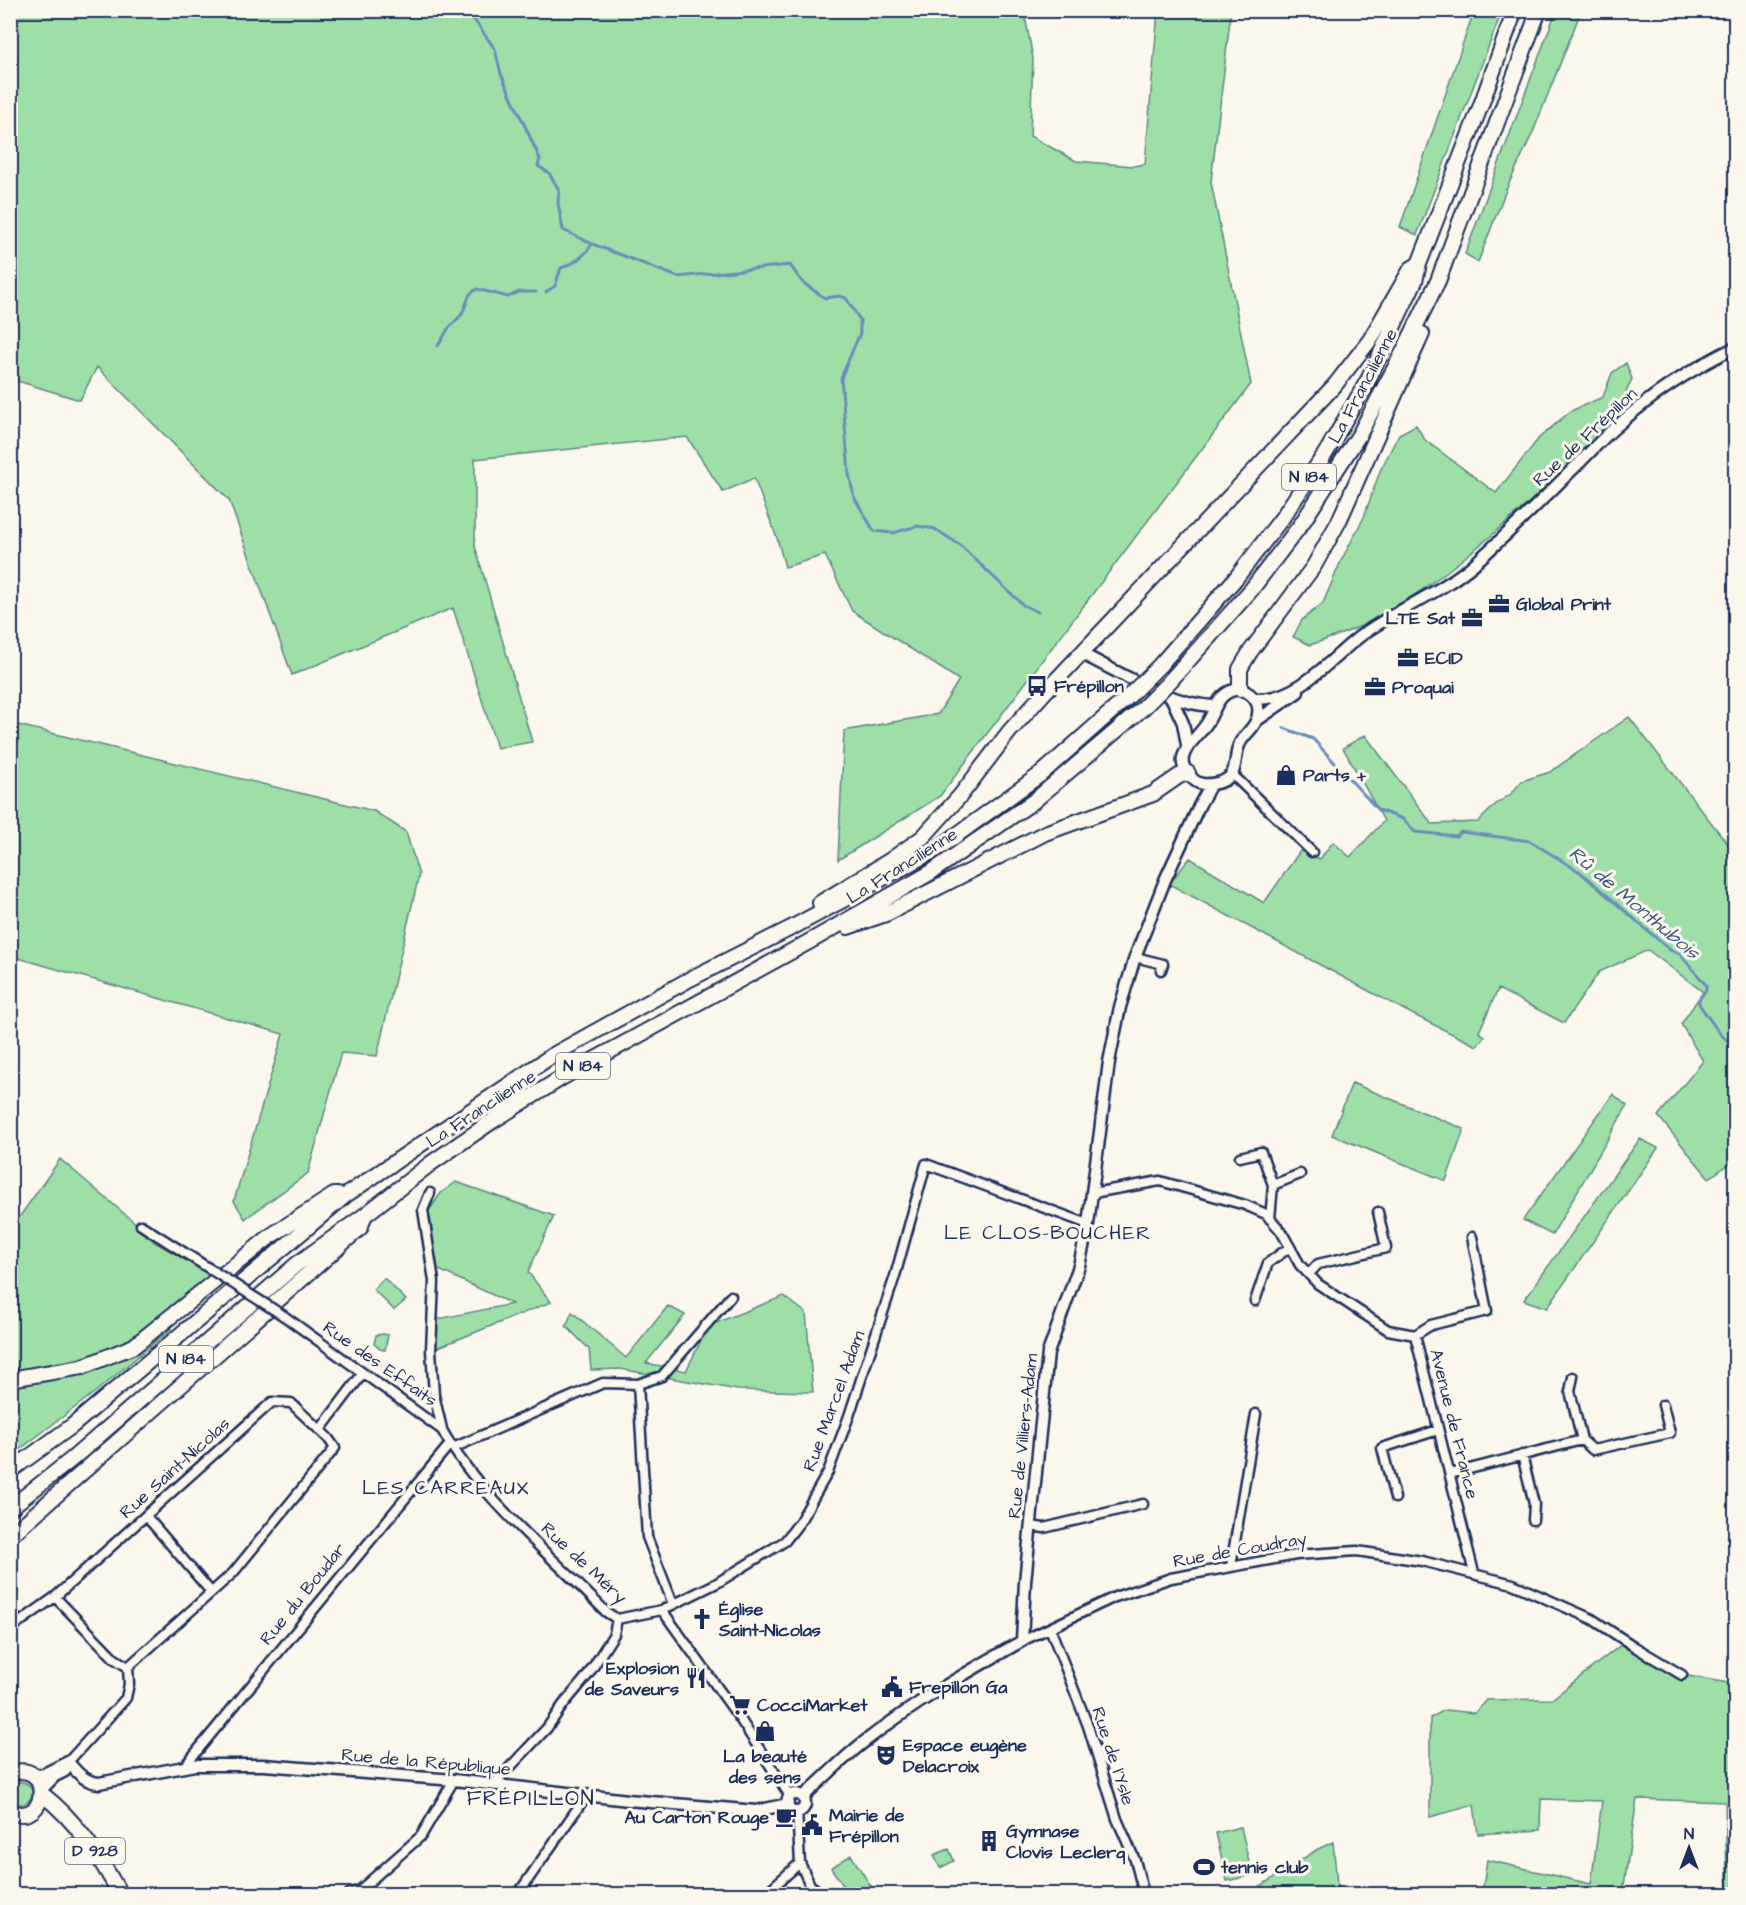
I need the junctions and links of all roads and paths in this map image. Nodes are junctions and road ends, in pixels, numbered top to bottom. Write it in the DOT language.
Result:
graph roads {
  1 [pos="1515,10"];
  2 [pos="1539,10"];
  3 [pos="1419,264"];
  4 [pos="1438,281"];
  5 [pos="1736,347"];
  6 [pos="1082,654"];
  7 [pos="1313,675"];
  8 [pos="1240,689"];
  9 [pos="1171,697"];
  10 [pos="1256,699"];
  11 [pos="1216,706"];
  12 [pos="1256,720"];
  13 [pos="1187,745"];
  14 [pos="1232,774"];
  15 [pos="1191,777"];
  16 [pos="1211,784"];
  17 [pos="1200,804"];
  18 [pos="1312,852"];
  19 [pos="793,927"];
  20 [pos="814,939"];
  21 [pos="1135,957"];
  22 [pos="1161,970"];
  23 [pos="1240,1157"];
  24 [pos="1300,1174"];
  25 [pos="1273,1185"];
  26 [pos="430,1193"];
  27 [pos="1093,1193"];
  28 [pos="346,1195"];
  29 [pos="1378,1212"];
  30 [pos="365,1215"];
  31 [pos="1270,1219"];
  32 [pos="1088,1224"];
  33 [pos="141,1225"];
  34 [pos="1472,1237"];
  35 [pos="1290,1247"];
  36 [pos="1309,1274"];
  37 [pos="731,1296"];
  38 [pos="1255,1301"];
  39 [pos="1415,1335"];
  40 [pos="363,1373"];
  41 [pos="1573,1377"];
  42 [pos="10,1379"];
  43 [pos="638,1384"];
  44 [pos="1663,1405"];
  45 [pos="1256,1414"];
  46 [pos="320,1430"];
  47 [pos="442,1430"];
  48 [pos="1438,1430"];
  49 [pos="1582,1440"];
  50 [pos="452,1446"];
  51 [pos="1522,1455"];
  52 [pos="10,1471"];
  53 [pos="1450,1474"];
  54 [pos="1395,1498"];
  55 [pos="1143,1504"];
  56 [pos="10,1508"];
  57 [pos="146,1516"];
  58 [pos="1533,1520"];
  59 [pos="1030,1526"];
  60 [pos="10,1536"];
  61 [pos="1231,1566"];
  62 [pos="1474,1573"];
  63 [pos="211,1592"];
  64 [pos="55,1597"];
  65 [pos="673,1604"];
  66 [pos="662,1610"];
  67 [pos="617,1619"];
  68 [pos="1050,1628"];
  69 [pos="10,1629"];
  70 [pos="1022,1641"];
  71 [pos="128,1667"];
  72 [pos="1682,1675"];
  73 [pos="70,1765"];
  74 [pos="184,1767"];
  75 [pos="12,1771"];
  76 [pos="33,1775"];
  77 [pos="454,1780"];
  78 [pos="494,1784"];
  79 [pos="42,1792"];
  80 [pos="586,1796"];
  81 [pos="803,1797"];
  82 [pos="789,1800"];
  83 [pos="36,1808"];
  84 [pos="10,1811"];
  85 [pos="797,1811"];
  86 [pos="62,1812"];
  87 [pos="800,1863"];
  88 [pos="120,1894"];
  89 [pos="349,1894"];
  90 [pos="518,1894"];
  91 [pos="765,1894"];
  92 [pos="822,1894"];
  93 [pos="1144,1894"];
  1 -- 3 [label="main road, La Francilienne / N 184"];
  2 -- 4 [label="main road, La Francilienne / N 184"];
  3 -- 6 [label="main road"];
  3 -- 19 [label="main road, La Francilienne / N 184, bridge"];
  4 -- 8 [label="main road"];
  4 -- 20 [label="main road, La Francilienne / N 184, bridge"];
  5 -- 7 [label="street, Rue de Frépillon"];
  6 -- 9 [label="street"];
  6 -- 19 [label="main road"];
  7 -- 10 [label="street"];
  7 -- 12 [label="street"];
  8 -- 10 [label="street"];
  8 -- 11 [label="street"];
  9 -- 11 [label="street"];
  9 -- 13 [label="street"];
  10 -- 12 [label="street"];
  11 -- 13 [label="street"];
  12 -- 14 [label="street"];
  13 -- 15 [label="street"];
  14 -- 16 [label="street"];
  14 -- 18 [label="street"];
  15 -- 16 [label="street"];
  15 -- 17 [label="street"];
  15 -- 20 [label="main road"];
  16 -- 17 [label="street, Rue de Villiers-Adam"];
  17 -- 21 [label="street, Rue de Villiers-Adam"];
  19 -- 28 [label="main road, La Francilienne / N 184"];
  20 -- 30 [label="main road, La Francilienne / N 184"];
  21 -- 22 [label="street"];
  21 -- 27 [label="street, Rue de Villiers-Adam"];
  23 -- 25 [label="street"];
  24 -- 25 [label="street"];
  25 -- 31 [label="street"];
  26 -- 47 [label="street"];
  27 -- 31 [label="street, Avenue de France"];
  27 -- 32 [label="street, Rue de Villiers-Adam"];
  28 -- 42 [label="main road"];
  28 -- 52 [label="main road, La Francilienne / N 184"];
  29 -- 36 [label="street"];
  30 -- 56 [label="main road, La Francilienne / N 184"];
  30 -- 60 [label="main road"];
  31 -- 35 [label="street, Avenue de France"];
  32 -- 59 [label="street, Rue de Villiers-Adam"];
  32 -- 65 [label="street, Rue Marcel Adam"];
  33 -- 40 [label="street, Rue des Effaits, bridge"];
  34 -- 39 [label="street"];
  35 -- 36 [label="street, Avenue de France"];
  35 -- 38 [label="street"];
  36 -- 39 [label="street, Avenue de France"];
  37 -- 43 [label="street"];
  39 -- 48 [label="street, Avenue de France"];
  40 -- 46 [label="street"];
  40 -- 47 [label="street, Rue des Effaits"];
  41 -- 49 [label="street"];
  43 -- 50 [label="street"];
  43 -- 65 [label="street"];
  44 -- 49 [label="street"];
  45 -- 61 [label="street"];
  46 -- 57 [label="street, Rue Saint-Nicolas"];
  46 -- 63 [label="street"];
  47 -- 50 [label="street, Rue des Effaits"];
  48 -- 53 [label="street, Avenue de France"];
  48 -- 54 [label="street"];
  49 -- 51 [label="street"];
  50 -- 67 [label="street, Rue de Méry"];
  50 -- 74 [label="street, Rue du Boudar"];
  51 -- 53 [label="street"];
  51 -- 58 [label="street"];
  53 -- 62 [label="street, Avenue de France"];
  55 -- 59 [label="street"];
  57 -- 63 [label="street"];
  57 -- 64 [label="street, Rue Saint-Nicolas"];
  59 -- 70 [label="street, Rue de Villiers-Adam"];
  61 -- 62 [label="street, Rue de Coudray"];
  61 -- 68 [label="street, Rue de Coudray"];
  62 -- 72 [label="street, Rue de Coudray"];
  63 -- 71 [label="street"];
  64 -- 69 [label="street, Rue Saint-Nicolas"];
  64 -- 71 [label="street"];
  65 -- 66 [label="street, Rue Marcel Adam"];
  66 -- 67 [label="street, Rue de Méry"];
  66 -- 82 [label="street"];
  67 -- 78 [label="street"];
  68 -- 70 [label="street, Rue de Coudray"];
  68 -- 93 [label="street, Rue de l'Ysle"];
  70 -- 81 [label="street"];
  71 -- 73 [label="street"];
  73 -- 74 [label="street, Rue de la République"];
  73 -- 76 [label="street"];
  73 -- 79 [label="street"];
  74 -- 77 [label="street, Rue de la République"];
  75 -- 76 [label="main road"];
  76 -- 79 [label="main road"];
  77 -- 78 [label="street, Rue de la République"];
  77 -- 89 [label="street"];
  78 -- 80 [label="street, Rue de la République"];
  79 -- 83 [label="main road"];
  79 -- 86 [label="main road"];
  80 -- 82 [label="street, Rue de la République"];
  80 -- 90 [label="street"];
  81 -- 82 [label="street"];
  81 -- 85 [label="street"];
  82 -- 85 [label="street"];
  83 -- 84 [label="main road"];
  83 -- 86 [label="main road, D 928"];
  85 -- 87 [label="street"];
  86 -- 88 [label="main road, D 928"];
  87 -- 91 [label="street"];
  87 -- 92 [label="street"];
}
